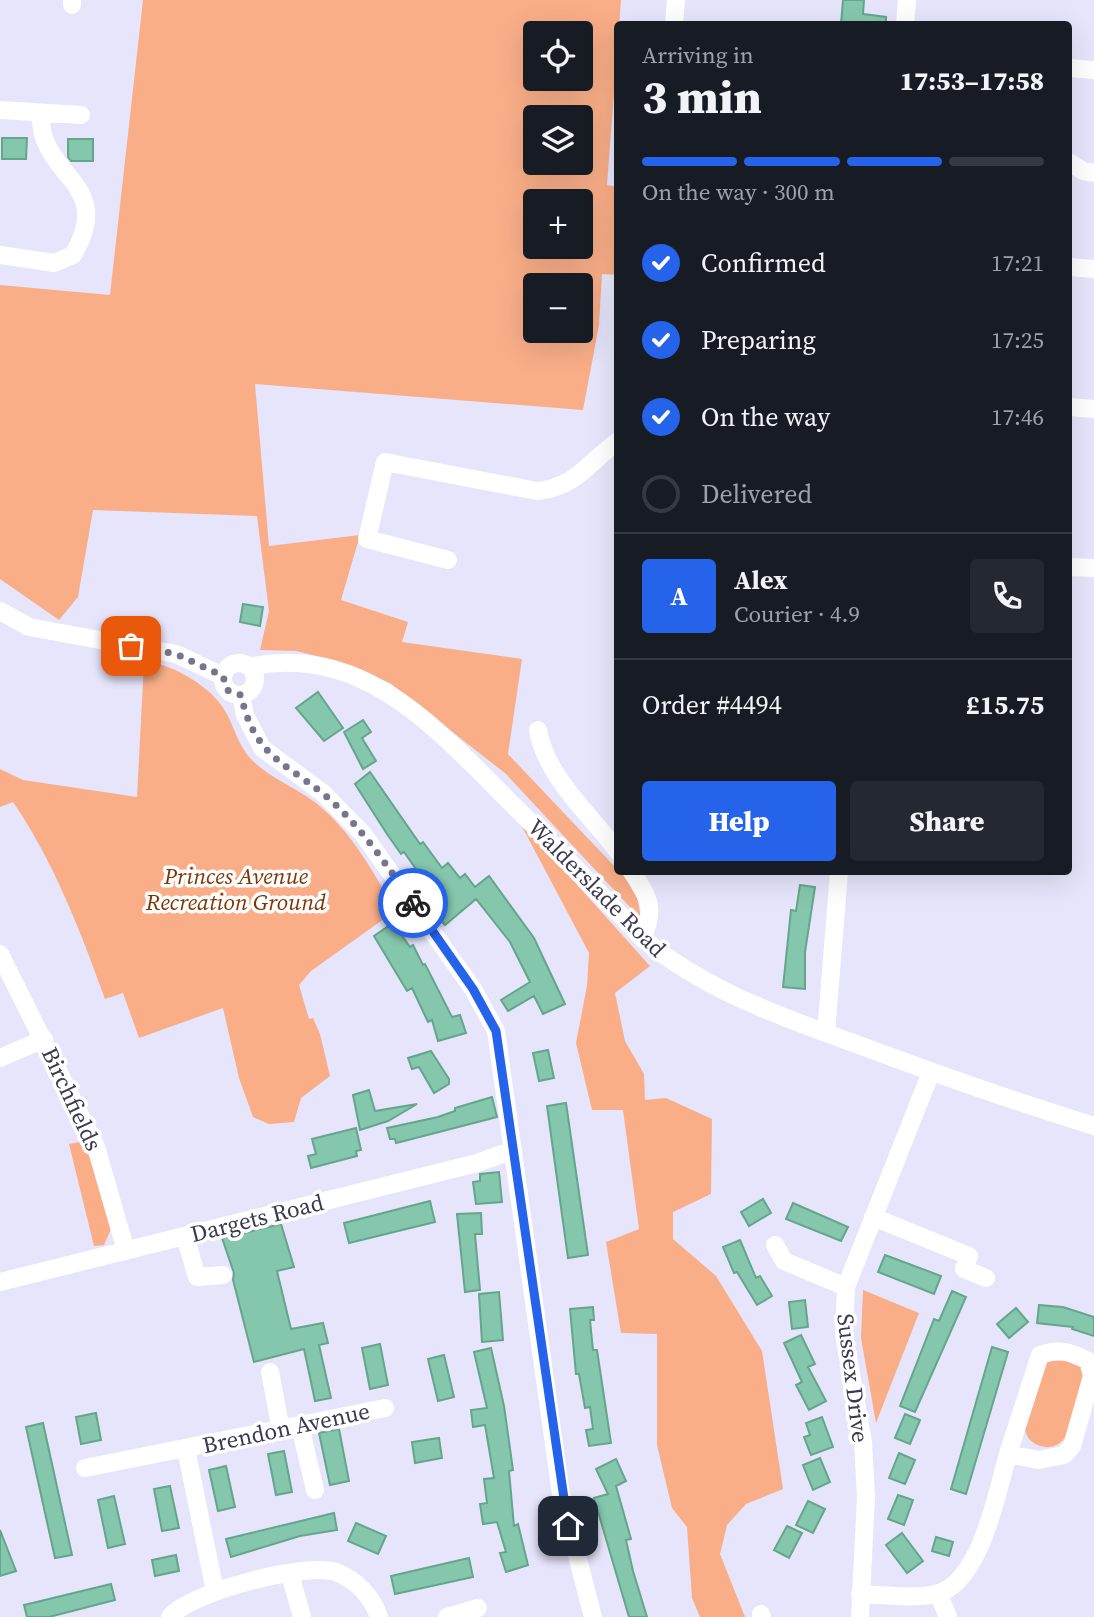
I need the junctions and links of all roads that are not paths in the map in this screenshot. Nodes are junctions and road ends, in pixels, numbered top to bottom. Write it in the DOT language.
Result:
graph roads {
  1 [pos="676,0"];
  2 [pos="907,0"];
  3 [pos="674,21"];
  4 [pos="905,21"];
  5 [pos="1072,68"];
  6 [pos="1094,70"];
  7 [pos="0,110"];
  8 [pos="41,113"];
  9 [pos="81,115"];
  10 [pos="1072,164"];
  11 [pos="1094,173"];
  12 [pos="0,255"];
  13 [pos="1072,267"];
  14 [pos="1094,269"];
  15 [pos="1072,407"];
  16 [pos="1094,409"];
  17 [pos="614,445"];
  18 [pos="448,560"];
  19 [pos="1072,567"];
  20 [pos="1094,568"];
  21 [pos="1,615"];
  22 [pos="248,667"];
  23 [pos="223,676"];
  24 [pos="241,695"];
  25 [pos="538,730"];
  26 [pos="614,847"];
  27 [pos="634,875"];
  28 [pos="839,875"];
  29 [pos="642,938"];
  30 [pos="0,954"];
  31 [pos="826,1033"];
  32 [pos="44,1038"];
  33 [pos="0,1058"];
  34 [pos="931,1072"];
  35 [pos="1094,1126"];
  36 [pos="513,1150"];
  37 [pos="873,1217"];
  38 [pos="185,1236"];
  39 [pos="775,1245"];
  40 [pos="126,1251"];
  41 [pos="223,1275"];
  42 [pos="986,1278"];
  43 [pos="0,1282"];
  44 [pos="846,1286"];
  45 [pos="270,1372"];
  46 [pos="385,1408"];
  47 [pos="300,1426"];
  48 [pos="281,1430"];
  49 [pos="186,1449"];
  50 [pos="1008,1454"];
  51 [pos="85,1468"];
  52 [pos="315,1490"];
  53 [pos="290,1574"];
  54 [pos="215,1591"];
  55 [pos="860,1594"];
  56 [pos="938,1594"];
  57 [pos="478,1608"];
  58 [pos="170,1617"];
  59 [pos="302,1617"];
  60 [pos="379,1617"];
  61 [pos="447,1617"];
  62 [pos="593,1617"];
  63 [pos="860,1617"];
  64 [pos="948,1617"];
  1 -- 3 [label="street"];
  2 -- 4 [label="street"];
  5 -- 6 [label="street"];
  7 -- 8 [label="street"];
  8 -- 9 [label="street"];
  8 -- 12 [label="street"];
  10 -- 11 [label="street"];
  13 -- 14 [label="street"];
  15 -- 16 [label="street"];
  17 -- 18 [label="street"];
  19 -- 20 [label="street"];
  21 -- 23 [label="street"];
  22 -- 23 [label="street"];
  22 -- 24 [label="street"];
  22 -- 29 [label="street, Walderslade Road"];
  23 -- 24 [label="street"];
  24 -- 36 [label="street"];
  25 -- 26 [label="street"];
  27 -- 29 [label="street"];
  28 -- 31 [label="street"];
  29 -- 31 [label="street, Walderslade Road"];
  30 -- 32 [label="street, Birchfields"];
  31 -- 34 [label="street, Walderslade Road"];
  32 -- 33 [label="street"];
  32 -- 40 [label="street, Birchfields"];
  34 -- 35 [label="street, Walderslade Road"];
  34 -- 37 [label="street, Sussex Drive"];
  36 -- 38 [label="street, Dargets Road"];
  36 -- 62 [label="street"];
  37 -- 42 [label="street"];
  37 -- 44 [label="street, Sussex Drive"];
  38 -- 40 [label="street, Dargets Road"];
  38 -- 41 [label="street"];
  39 -- 44 [label="street"];
  40 -- 43 [label="street, Dargets Road"];
  44 -- 55 [label="street, Sussex Drive"];
  45 -- 48 [label="street"];
  46 -- 47 [label="street, Brendon Avenue"];
  47 -- 48 [label="street, Brendon Avenue"];
  47 -- 52 [label="street"];
  48 -- 49 [label="street, Brendon Avenue"];
  49 -- 51 [label="street, Brendon Avenue"];
  49 -- 54 [label="street, Brendon Avenue"];
  50 -- 50 [label="street"];
  50 -- 56 [label="street"];
  53 -- 54 [label="street"];
  53 -- 59 [label="street"];
  53 -- 60 [label="street"];
  54 -- 58 [label="street"];
  55 -- 56 [label="street"];
  55 -- 63 [label="street, Sussex Drive"];
  56 -- 64 [label="street"];
  57 -- 61 [label="street"];
}
